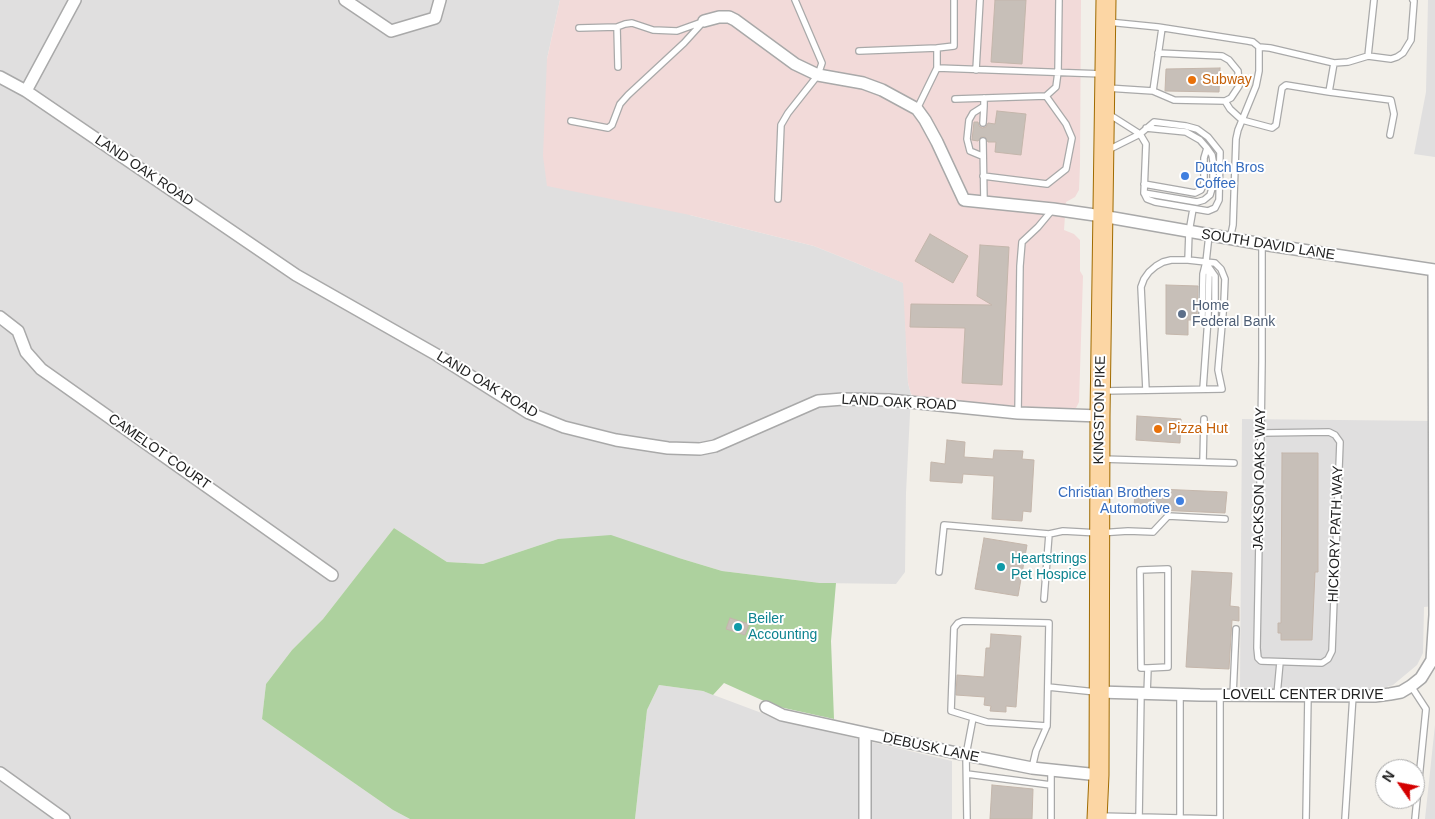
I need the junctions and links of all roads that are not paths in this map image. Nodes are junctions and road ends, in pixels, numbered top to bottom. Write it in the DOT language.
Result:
graph roads {
  1 [pos="74,0"];
  2 [pos="345,0"];
  3 [pos="440,0"];
  4 [pos="795,0"];
  5 [pos="954,0"];
  6 [pos="980,0"];
  7 [pos="1059,0"];
  8 [pos="1106,0"];
  9 [pos="1374,0"];
  10 [pos="1413,0"];
  11 [pos="704,21"];
  12 [pos="1106,22"];
  13 [pos="618,27"];
  14 [pos="579,28"];
  15 [pos="1162,28"];
  16 [pos="1259,47"];
  17 [pos="937,48"];
  18 [pos="859,51"];
  19 [pos="1158,53"];
  20 [pos="1368,56"];
  21 [pos="1334,63"];
  22 [pos="618,67"];
  23 [pos="937,68"];
  24 [pos="976,70"];
  25 [pos="1058,72"];
  26 [pos="818,75"];
  27 [pos="0,78"];
  28 [pos="1105,81"];
  29 [pos="1153,90"];
  30 [pos="26,91"];
  31 [pos="1329,92"];
  32 [pos="1046,96"];
  33 [pos="984,98"];
  34 [pos="955,99"];
  35 [pos="1225,101"];
  36 [pos="984,106"];
  37 [pos="917,109"];
  38 [pos="1104,111"];
  39 [pos="1242,120"];
  40 [pos="571,121"];
  41 [pos="983,123"];
  42 [pos="1146,128"];
  43 [pos="1140,134"];
  44 [pos="1390,135"];
  45 [pos="983,141"];
  46 [pos="1207,148"];
  47 [pos="1104,152"];
  48 [pos="982,156"];
  49 [pos="983,176"];
  50 [pos="1144,184"];
  51 [pos="1144,193"];
  52 [pos="778,199"];
  53 [pos="984,202"];
  54 [pos="1053,209"];
  55 [pos="1193,209"];
  56 [pos="1102,216"];
  57 [pos="1189,232"];
  58 [pos="1209,235"];
  59 [pos="1230,239"];
  60 [pos="1262,244"];
  61 [pos="1188,260"];
  62 [pos="1206,262"];
  63 [pos="1434,270"];
  64 [pos="0,317"];
  65 [pos="1207,326"];
  66 [pos="1203,389"];
  67 [pos="1146,390"];
  68 [pos="1100,391"];
  69 [pos="1018,412"];
  70 [pos="1100,416"];
  71 [pos="1204,419"];
  72 [pos="1261,433"];
  73 [pos="1099,459"];
  74 [pos="1203,462"];
  75 [pos="1234,463"];
  76 [pos="1225,519"];
  77 [pos="1099,533"];
  78 [pos="1050,534"];
  79 [pos="939,572"];
  80 [pos="332,575"];
  81 [pos="1044,599"];
  82 [pos="1435,613"];
  83 [pos="1236,629"];
  84 [pos="1280,662"];
  85 [pos="1148,668"];
  86 [pos="1411,686"];
  87 [pos="1048,687"];
  88 [pos="1098,692"];
  89 [pos="1144,693"];
  90 [pos="1180,694"];
  91 [pos="1220,695"];
  92 [pos="1233,695"];
  93 [pos="1277,695"];
  94 [pos="1308,695"];
  95 [pos="1353,695"];
  96 [pos="766,707"];
  97 [pos="973,718"];
  98 [pos="1047,726"];
  99 [pos="865,734"];
  100 [pos="966,755"];
  101 [pos="1032,768"];
  102 [pos="1051,770"];
  103 [pos="0,773"];
  104 [pos="967,774"];
  105 [pos="1099,775"];
  106 [pos="1051,785"];
  107 [pos="1097,817"];
  108 [pos="1139,818"];
  109 [pos="1180,818"];
  110 [pos="64,819"];
  111 [pos="865,819"];
  112 [pos="967,819"];
  113 [pos="1051,819"];
  114 [pos="1306,819"];
  115 [pos="1345,819"];
  116 [pos="1415,819"];
  1 -- 30 [label="street"];
  2 -- 3 [label="street"];
  4 -- 26 [label="lane"];
  5 -- 17 [label="lane"];
  6 -- 24 [label="lane"];
  7 -- 25 [label="lane"];
  8 -- 12 [label="main road, KINGSTON PIKE"];
  9 -- 20 [label="lane"];
  10 -- 20 [label="lane"];
  11 -- 13 [label="lane"];
  11 -- 26 [label="street"];
  11 -- 40 [label="lane"];
  12 -- 15 [label="lane"];
  12 -- 28 [label="main road, KINGSTON PIKE"];
  13 -- 14 [label="lane"];
  13 -- 22 [label="lane"];
  15 -- 16 [label="lane"];
  15 -- 19 [label="lane"];
  16 -- 21 [label="lane"];
  16 -- 39 [label="lane"];
  17 -- 18 [label="lane"];
  17 -- 23 [label="lane"];
  19 -- 29 [label="lane"];
  19 -- 35 [label="lane"];
  20 -- 21 [label="lane"];
  21 -- 31 [label="lane"];
  23 -- 24 [label="lane"];
  23 -- 37 [label="lane"];
  24 -- 25 [label="lane"];
  25 -- 28 [label="lane"];
  25 -- 32 [label="lane"];
  26 -- 37 [label="street"];
  26 -- 52 [label="lane"];
  27 -- 30 [label="street, LAND OAK ROAD"];
  28 -- 29 [label="lane"];
  28 -- 38 [label="main road, KINGSTON PIKE"];
  29 -- 35 [label="lane"];
  30 -- 69 [label="street, LAND OAK ROAD"];
  31 -- 39 [label="lane"];
  31 -- 44 [label="lane"];
  32 -- 33 [label="lane"];
  32 -- 49 [label="lane"];
  33 -- 34 [label="lane"];
  33 -- 36 [label="lane"];
  35 -- 39 [label="lane"];
  36 -- 41 [label="lane"];
  36 -- 48 [label="lane"];
  37 -- 53 [label="street, SOUTH DAVID LANE"];
  38 -- 43 [label="lane"];
  38 -- 47 [label="main road, KINGSTON PIKE"];
  39 -- 59 [label="lane"];
  42 -- 43 [label="lane"];
  42 -- 46 [label="lane"];
  42 -- 55 [label="lane"];
  43 -- 47 [label="lane"];
  43 -- 50 [label="lane"];
  45 -- 48 [label="lane"];
  46 -- 50 [label="lane"];
  46 -- 51 [label="lane"];
  47 -- 56 [label="main road, KINGSTON PIKE"];
  48 -- 49 [label="lane"];
  49 -- 53 [label="lane"];
  50 -- 51 [label="lane"];
  51 -- 55 [label="lane"];
  53 -- 54 [label="street, SOUTH DAVID LANE"];
  54 -- 56 [label="street, SOUTH DAVID LANE"];
  54 -- 69 [label="lane"];
  55 -- 57 [label="lane"];
  56 -- 57 [label="street, SOUTH DAVID LANE"];
  56 -- 68 [label="main road, KINGSTON PIKE"];
  57 -- 58 [label="street, SOUTH DAVID LANE"];
  57 -- 61 [label="lane"];
  58 -- 59 [label="street, SOUTH DAVID LANE"];
  58 -- 62 [label="lane"];
  59 -- 60 [label="street, SOUTH DAVID LANE"];
  60 -- 63 [label="street, SOUTH DAVID LANE"];
  60 -- 72 [label="lane, JACKSON OAKS WAY"];
  61 -- 62 [label="lane"];
  61 -- 67 [label="lane"];
  62 -- 65 [label="lane"];
  62 -- 65 [label="lane"];
  62 -- 66 [label="lane"];
  63 -- 82 [label="street, LOVELL CENTER DRIVE"];
  64 -- 80 [label="street, CAMELOT COURT"];
  65 -- 66 [label="lane"];
  66 -- 67 [label="lane"];
  67 -- 68 [label="lane"];
  68 -- 70 [label="main road, KINGSTON PIKE"];
  69 -- 70 [label="street, LAND OAK ROAD"];
  70 -- 73 [label="main road, KINGSTON PIKE"];
  71 -- 74 [label="lane"];
  72 -- 84 [label="lane, JACKSON OAKS WAY"];
  72 -- 84 [label="lane, HICKORY PATH WAY"];
  73 -- 74 [label="lane"];
  73 -- 77 [label="main road, KINGSTON PIKE"];
  74 -- 75 [label="lane"];
  76 -- 77 [label="lane"];
  77 -- 78 [label="lane"];
  77 -- 88 [label="main road, KINGSTON PIKE"];
  78 -- 79 [label="lane"];
  78 -- 81 [label="lane"];
  82 -- 86 [label="street, LOVELL CENTER DRIVE"];
  83 -- 92 [label="lane"];
  84 -- 93 [label="lane"];
  85 -- 85 [label="lane"];
  85 -- 89 [label="lane"];
  86 -- 95 [label="street, LOVELL CENTER DRIVE"];
  86 -- 116 [label="lane"];
  87 -- 88 [label="lane"];
  87 -- 97 [label="lane"];
  87 -- 98 [label="lane"];
  88 -- 89 [label="street, LOVELL CENTER DRIVE"];
  88 -- 105 [label="main road, KINGSTON PIKE"];
  89 -- 90 [label="street, LOVELL CENTER DRIVE"];
  89 -- 108 [label="lane"];
  90 -- 91 [label="street, LOVELL CENTER DRIVE"];
  90 -- 109 [label="lane"];
  91 -- 92 [label="street, LOVELL CENTER DRIVE"];
  91 -- 109 [label="lane"];
  92 -- 93 [label="street, LOVELL CENTER DRIVE"];
  93 -- 94 [label="street, LOVELL CENTER DRIVE"];
  94 -- 95 [label="street, LOVELL CENTER DRIVE"];
  94 -- 114 [label="lane"];
  95 -- 115 [label="lane"];
  96 -- 99 [label="street, DEBUSK LANE"];
  97 -- 98 [label="lane"];
  97 -- 100 [label="lane"];
  98 -- 101 [label="lane"];
  99 -- 100 [label="street, DEBUSK LANE"];
  99 -- 111 [label="street"];
  100 -- 101 [label="street, DEBUSK LANE"];
  100 -- 104 [label="lane"];
  101 -- 102 [label="street, DEBUSK LANE"];
  102 -- 105 [label="street, DEBUSK LANE"];
  102 -- 106 [label="lane"];
  103 -- 110 [label="street"];
  104 -- 106 [label="lane"];
  104 -- 112 [label="lane"];
  105 -- 107 [label="main road, KINGSTON PIKE"];
  106 -- 113 [label="lane"];
  107 -- 108 [label="lane"];
  108 -- 109 [label="lane"];
}
